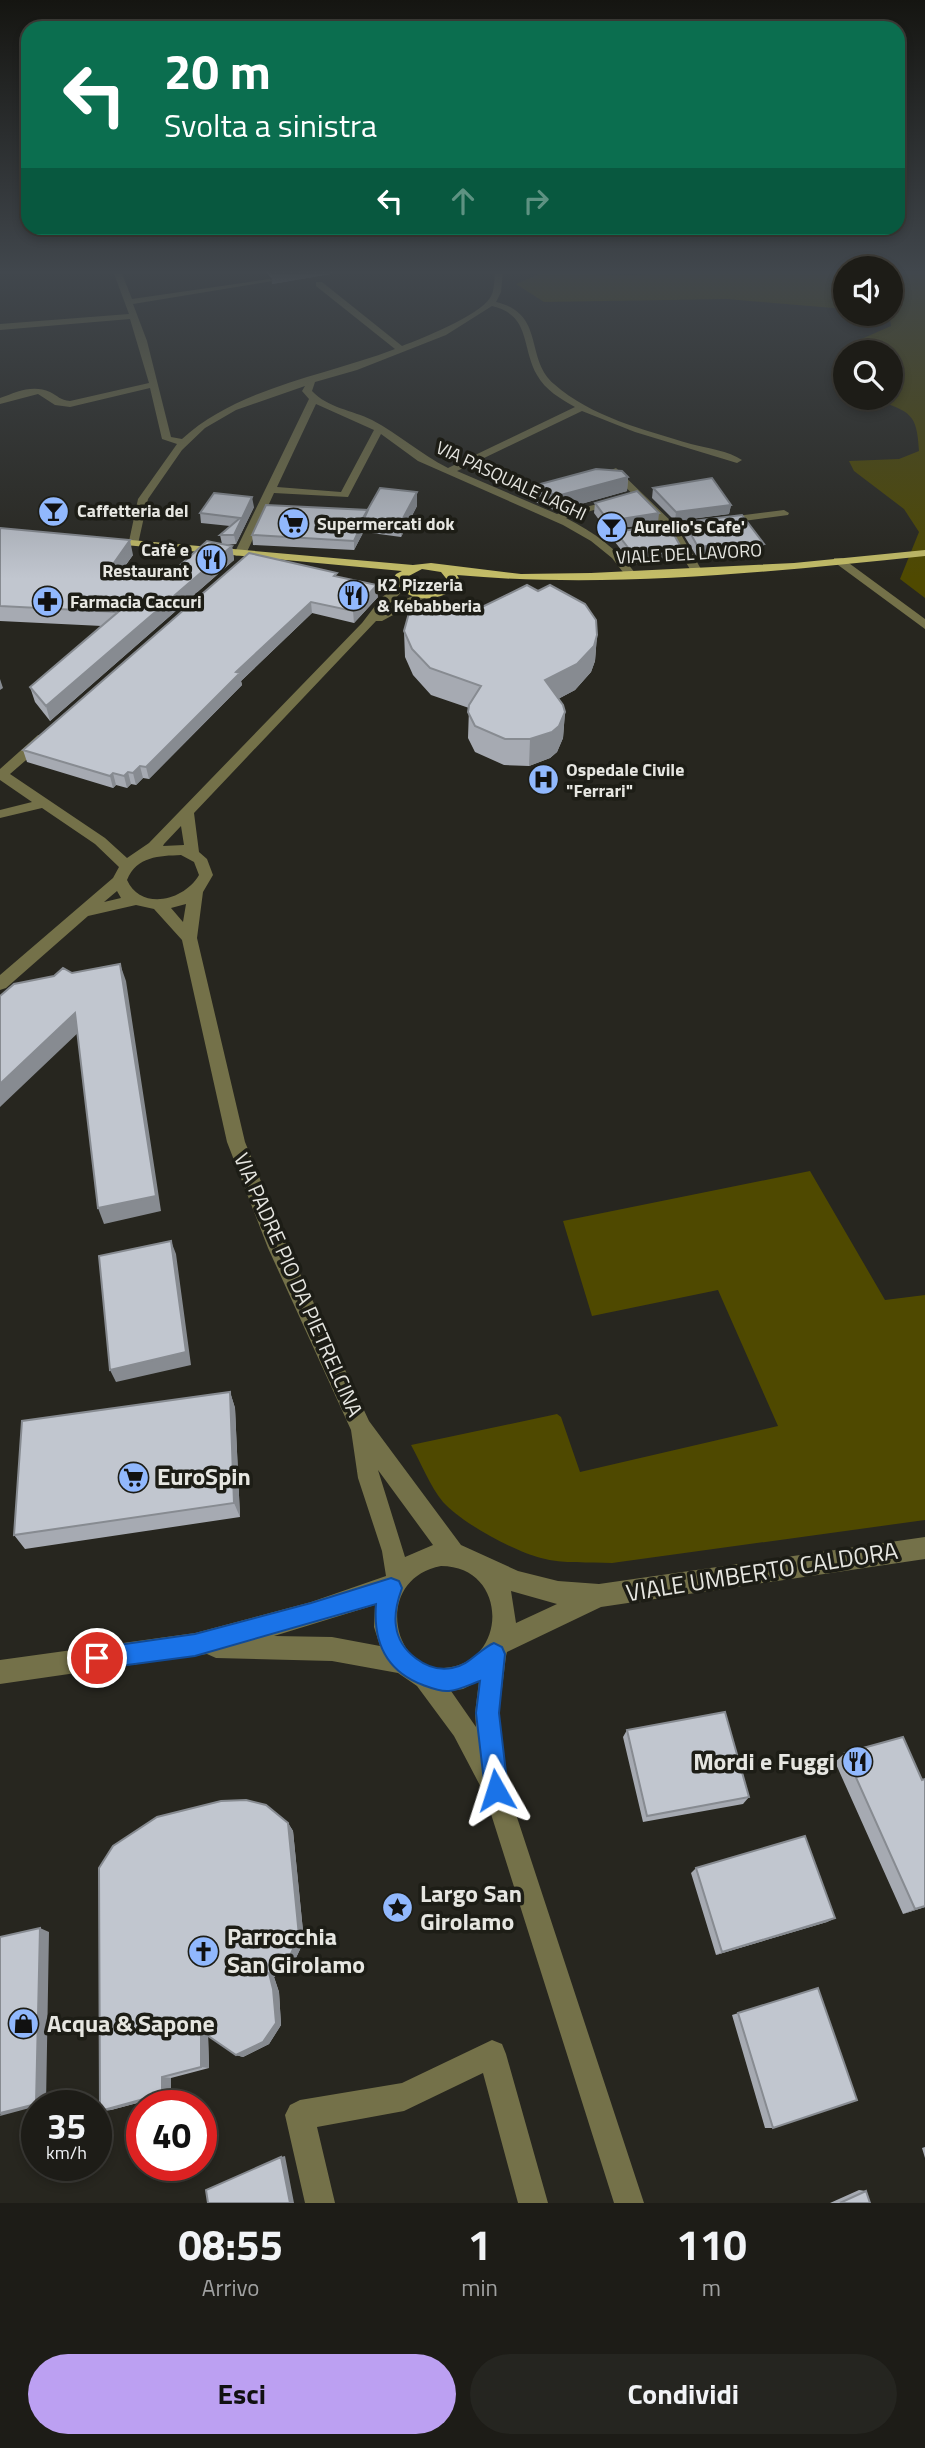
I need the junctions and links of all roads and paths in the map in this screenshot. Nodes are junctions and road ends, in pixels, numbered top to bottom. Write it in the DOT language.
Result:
graph roads {
  1 [pos="151,374"];
  2 [pos="332,374"];
  3 [pos="541,374"];
  4 [pos="311,381"];
  5 [pos="154,384"];
  6 [pos="314,400"];
  7 [pos="0,401"];
  8 [pos="582,407"];
  9 [pos="379,429"];
  10 [pos="184,442"];
  11 [pos="737,460"];
  12 [pos="449,471"];
  13 [pos="604,474"];
  14 [pos="272,490"];
  15 [pos="646,493"];
  16 [pos="528,496"];
  17 [pos="516,499"];
  18 [pos="784,513"];
  19 [pos="554,518"];
  20 [pos="709,523"];
  21 [pos="684,527"];
  22 [pos="672,528"];
  23 [pos="659,530"];
  24 [pos="92,540"];
  25 [pos="132,544"];
  26 [pos="925,553"];
  27 [pos="244,558"];
  28 [pos="838,560"];
  29 [pos="349,563"];
  30 [pos="412,568"];
  31 [pos="445,569"];
  32 [pos="695,569"];
  33 [pos="630,574"];
  34 [pos="521,577"];
  35 [pos="400,584"];
  36 [pos="452,586"];
  37 [pos="424,595"];
  38 [pos="925,625"];
  39 [pos="366,626"];
  40 [pos="53,729"];
  41 [pos="0,774"];
  42 [pos="41,804"];
  43 [pos="0,814"];
  44 [pos="187,814"];
  45 [pos="100,841"];
  46 [pos="149,852"];
  47 [pos="192,853"];
  48 [pos="123,873"];
  49 [pos="195,892"];
  50 [pos="134,900"];
  51 [pos="159,905"];
  52 [pos="80,912"];
  53 [pos="189,938"];
  54 [pos="0,985"];
  55 [pos="360,1427"];
  56 [pos="925,1548"];
  57 [pos="454,1555"];
  58 [pos="487,1570"];
  59 [pos="395,1583"];
  60 [pos="599,1596"];
  61 [pos="195,1645"];
  62 [pos="497,1648"];
  63 [pos="402,1662"];
  64 [pos="0,1672"];
  65 [pos="424,1676"];
  66 [pos="496,1790"];
  67 [pos="320,2203"];
  68 [pos="533,2203"];
  69 [pos="629,2203"];
  1 -- 5 [label="street"];
  2 -- 4 [label="street"];
  3 -- 8 [label="street"];
  4 -- 6 [label="street"];
  4 -- 10 [label="street"];
  5 -- 7 [label="street"];
  5 -- 10 [label="street"];
  6 -- 9 [label="street, VIA PASQUALE LAGHI"];
  6 -- 14 [label="street"];
  8 -- 11 [label="street"];
  8 -- 12 [label="street"];
  9 -- 12 [label="street, VIA PASQUALE LAGHI"];
  9 -- 14 [label="street"];
  10 -- 25 [label="street"];
  12 -- 17 [label="street, VIA PASQUALE LAGHI"];
  13 -- 15 [label="street"];
  14 -- 27 [label="street"];
  15 -- 19 [label="street"];
  15 -- 22 [label="street"];
  16 -- 17 [label="street"];
  17 -- 19 [label="street, VIA PASQUALE LAGHI"];
  18 -- 20 [label="street"];
  19 -- 33 [label="street, VIA PASQUALE LAGHI"];
  21 -- 22 [label="street"];
  22 -- 23 [label="street"];
  22 -- 32 [label="street"];
  24 -- 25 [label="main road"];
  25 -- 27 [label="main road"];
  26 -- 28 [label="main road, VIALE DEL LAVORO"];
  27 -- 29 [label="main road"];
  28 -- 32 [label="main road, VIALE DEL LAVORO"];
  28 -- 38 [label="street"];
  29 -- 30 [label="main road"];
  29 -- 35 [label="main road"];
  30 -- 31 [label="main road, VIALE DEL LAVORO"];
  30 -- 35 [label="main road"];
  31 -- 34 [label="main road, VIALE DEL LAVORO"];
  31 -- 36 [label="main road"];
  32 -- 33 [label="main road, VIALE DEL LAVORO"];
  33 -- 34 [label="main road, VIALE DEL LAVORO"];
  34 -- 36 [label="main road, VIALE DEL LAVORO"];
  35 -- 37 [label="main road"];
  35 -- 39 [label="street"];
  36 -- 37 [label="main road, VIALE DEL LAVORO"];
  37 -- 39 [label="street"];
  39 -- 44 [label="street"];
  40 -- 41 [label="street"];
  41 -- 42 [label="street"];
  42 -- 43 [label="street"];
  42 -- 45 [label="street"];
  44 -- 46 [label="street"];
  44 -- 47 [label="street"];
  45 -- 46 [label="street"];
  45 -- 48 [label="street"];
  46 -- 47 [label="street"];
  46 -- 48 [label="street"];
  47 -- 49 [label="street"];
  48 -- 50 [label="street"];
  48 -- 52 [label="street"];
  49 -- 51 [label="street"];
  49 -- 53 [label="street"];
  50 -- 51 [label="street"];
  50 -- 52 [label="street"];
  51 -- 53 [label="street"];
  52 -- 54 [label="street"];
  53 -- 55 [label="street, VIA PADRE PIO DA PIETRELCINA"];
  55 -- 57 [label="street, VIA PADRE PIO DA PIETRELCINA"];
  55 -- 59 [label="street, VIA PADRE PIO DA PIETRELCINA"];
  56 -- 60 [label="street, VIALE UMBERTO CALDORA"];
  57 -- 58 [label="street"];
  57 -- 59 [label="street"];
  58 -- 60 [label="street, VIALE UMBERTO CALDORA"];
  58 -- 62 [label="street"];
  59 -- 61 [label="street"];
  59 -- 63 [label="street"];
  60 -- 62 [label="street, VIALE UMBERTO CALDORA"];
  61 -- 63 [label="street"];
  61 -- 64 [label="street"];
  62 -- 65 [label="street"];
  62 -- 66 [label="street"];
  63 -- 65 [label="street"];
  65 -- 66 [label="street"];
  66 -- 69 [label="street"];
  67 -- 68 [label="street"];
}
